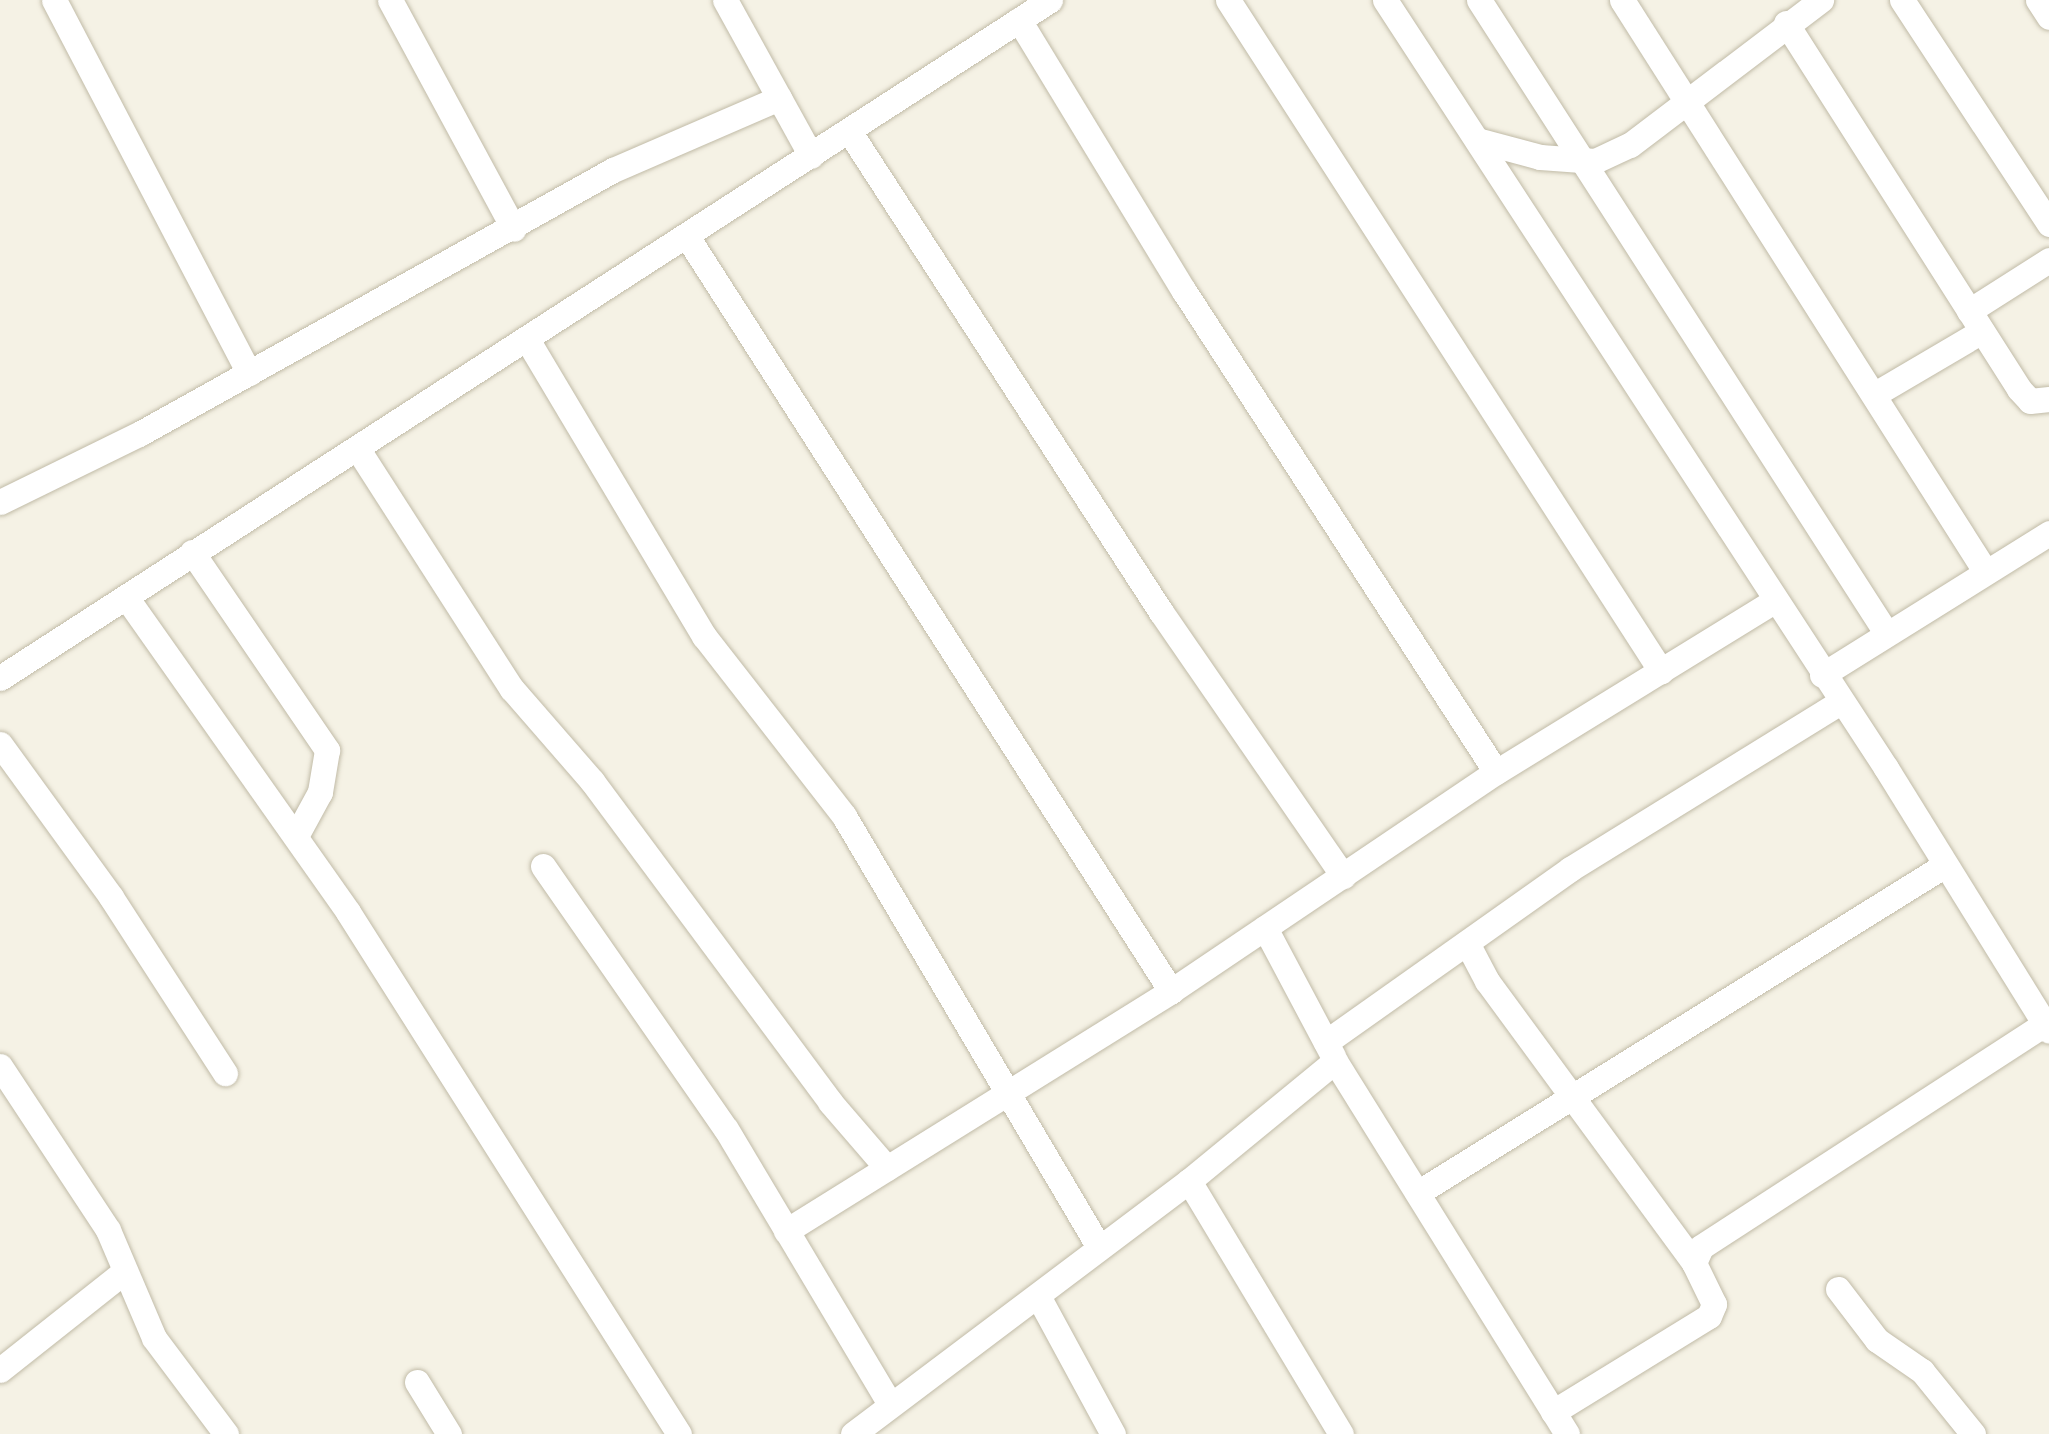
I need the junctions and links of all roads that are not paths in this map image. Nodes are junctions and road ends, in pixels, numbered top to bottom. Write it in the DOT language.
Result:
graph roads {
  1 [pos="54,0"];
  2 [pos="390,0"];
  3 [pos="726,0"];
  4 [pos="1050,0"];
  5 [pos="1228,0"];
  6 [pos="1386,0"];
  7 [pos="1479,0"];
  8 [pos="1622,0"];
  9 [pos="1821,0"];
  10 [pos="1902,0"];
  11 [pos="2038,0"];
  12 [pos="2049,17"];
  13 [pos="1019,20"];
  14 [pos="1786,24"];
  15 [pos="779,98"];
  16 [pos="1684,100"];
  17 [pos="849,131"];
  18 [pos="1477,140"];
  19 [pos="811,156"];
  20 [pos="1583,161"];
  21 [pos="2049,224"];
  22 [pos="514,229"];
  23 [pos="688,238"];
  24 [pos="2049,260"];
  25 [pos="1975,321"];
  26 [pos="528,342"];
  27 [pos="249,373"];
  28 [pos="1876,394"];
  29 [pos="2049,399"];
  30 [pos="359,451"];
  31 [pos="0,502"];
  32 [pos="2049,533"];
  33 [pos="192,552"];
  34 [pos="1986,571"];
  35 [pos="126,596"];
  36 [pos="1774,602"];
  37 [pos="1886,631"];
  38 [pos="1662,671"];
  39 [pos="1822,675"];
  40 [pos="0,678"];
  41 [pos="1840,702"];
  42 [pos="0,744"];
  43 [pos="1496,772"];
  44 [pos="296,836"];
  45 [pos="1945,864"];
  46 [pos="543,866"];
  47 [pos="1344,876"];
  48 [pos="1265,928"];
  49 [pos="1467,943"];
  50 [pos="1171,990"];
  51 [pos="2047,1027"];
  52 [pos="1330,1051"];
  53 [pos="0,1066"];
  54 [pos="225,1073"];
  55 [pos="1007,1093"];
  56 [pos="1574,1095"];
  57 [pos="887,1168"];
  58 [pos="1189,1181"];
  59 [pos="1419,1192"];
  60 [pos="786,1230"];
  61 [pos="1097,1244"];
  62 [pos="1694,1263"];
  63 [pos="125,1271"];
  64 [pos="1838,1290"];
  65 [pos="1038,1296"];
  66 [pos="0,1370"];
  67 [pos="417,1382"];
  68 [pos="1553,1412"];
  69 [pos="886,1416"];
  70 [pos="226,1434"];
  71 [pos="449,1434"];
  72 [pos="679,1434"];
  73 [pos="853,1434"];
  74 [pos="1113,1434"];
  75 [pos="1340,1434"];
  76 [pos="1568,1434"];
  77 [pos="1973,1434"];
  1 -- 27 [label="street"];
  2 -- 22 [label="street"];
  3 -- 15 [label="street"];
  4 -- 13 [label="street"];
  5 -- 38 [label="street"];
  6 -- 18 [label="street"];
  7 -- 20 [label="street"];
  8 -- 16 [label="street"];
  9 -- 14 [label="street"];
  10 -- 21 [label="street"];
  11 -- 12 [label="street"];
  13 -- 17 [label="street"];
  13 -- 43 [label="street"];
  14 -- 16 [label="street"];
  14 -- 25 [label="street"];
  15 -- 19 [label="street"];
  15 -- 22 [label="street"];
  16 -- 20 [label="street"];
  16 -- 28 [label="street"];
  17 -- 19 [label="street"];
  17 -- 47 [label="street"];
  18 -- 20 [label="street"];
  18 -- 36 [label="street"];
  19 -- 23 [label="street"];
  20 -- 37 [label="street"];
  22 -- 27 [label="street"];
  23 -- 26 [label="street"];
  23 -- 50 [label="street"];
  24 -- 25 [label="street"];
  25 -- 28 [label="street"];
  25 -- 29 [label="street"];
  26 -- 30 [label="street"];
  26 -- 55 [label="street"];
  27 -- 31 [label="street"];
  28 -- 34 [label="street"];
  30 -- 33 [label="street"];
  30 -- 57 [label="street"];
  32 -- 34 [label="street"];
  33 -- 35 [label="street"];
  33 -- 44 [label="street"];
  34 -- 37 [label="street"];
  35 -- 40 [label="street"];
  35 -- 44 [label="street"];
  36 -- 38 [label="street"];
  36 -- 39 [label="street"];
  37 -- 39 [label="street"];
  38 -- 43 [label="street"];
  39 -- 41 [label="street"];
  41 -- 45 [label="street"];
  41 -- 49 [label="street"];
  42 -- 54 [label="street"];
  43 -- 47 [label="street"];
  44 -- 72 [label="street"];
  45 -- 51 [label="street"];
  45 -- 56 [label="street"];
  46 -- 60 [label="street"];
  47 -- 48 [label="street"];
  48 -- 50 [label="street"];
  48 -- 52 [label="street"];
  49 -- 52 [label="street"];
  49 -- 56 [label="street"];
  50 -- 55 [label="street"];
  51 -- 62 [label="street"];
  52 -- 58 [label="street"];
  52 -- 59 [label="street"];
  53 -- 63 [label="street"];
  55 -- 57 [label="street"];
  55 -- 61 [label="street"];
  56 -- 59 [label="street"];
  56 -- 62 [label="street"];
  57 -- 60 [label="street"];
  58 -- 61 [label="street"];
  58 -- 75 [label="street"];
  59 -- 68 [label="street"];
  60 -- 69 [label="street"];
  61 -- 65 [label="street"];
  62 -- 68 [label="street"];
  63 -- 66 [label="street"];
  63 -- 70 [label="street"];
  64 -- 77 [label="street"];
  65 -- 69 [label="street"];
  65 -- 74 [label="street"];
  67 -- 71 [label="street"];
  68 -- 76 [label="street"];
  69 -- 73 [label="street"];
}
